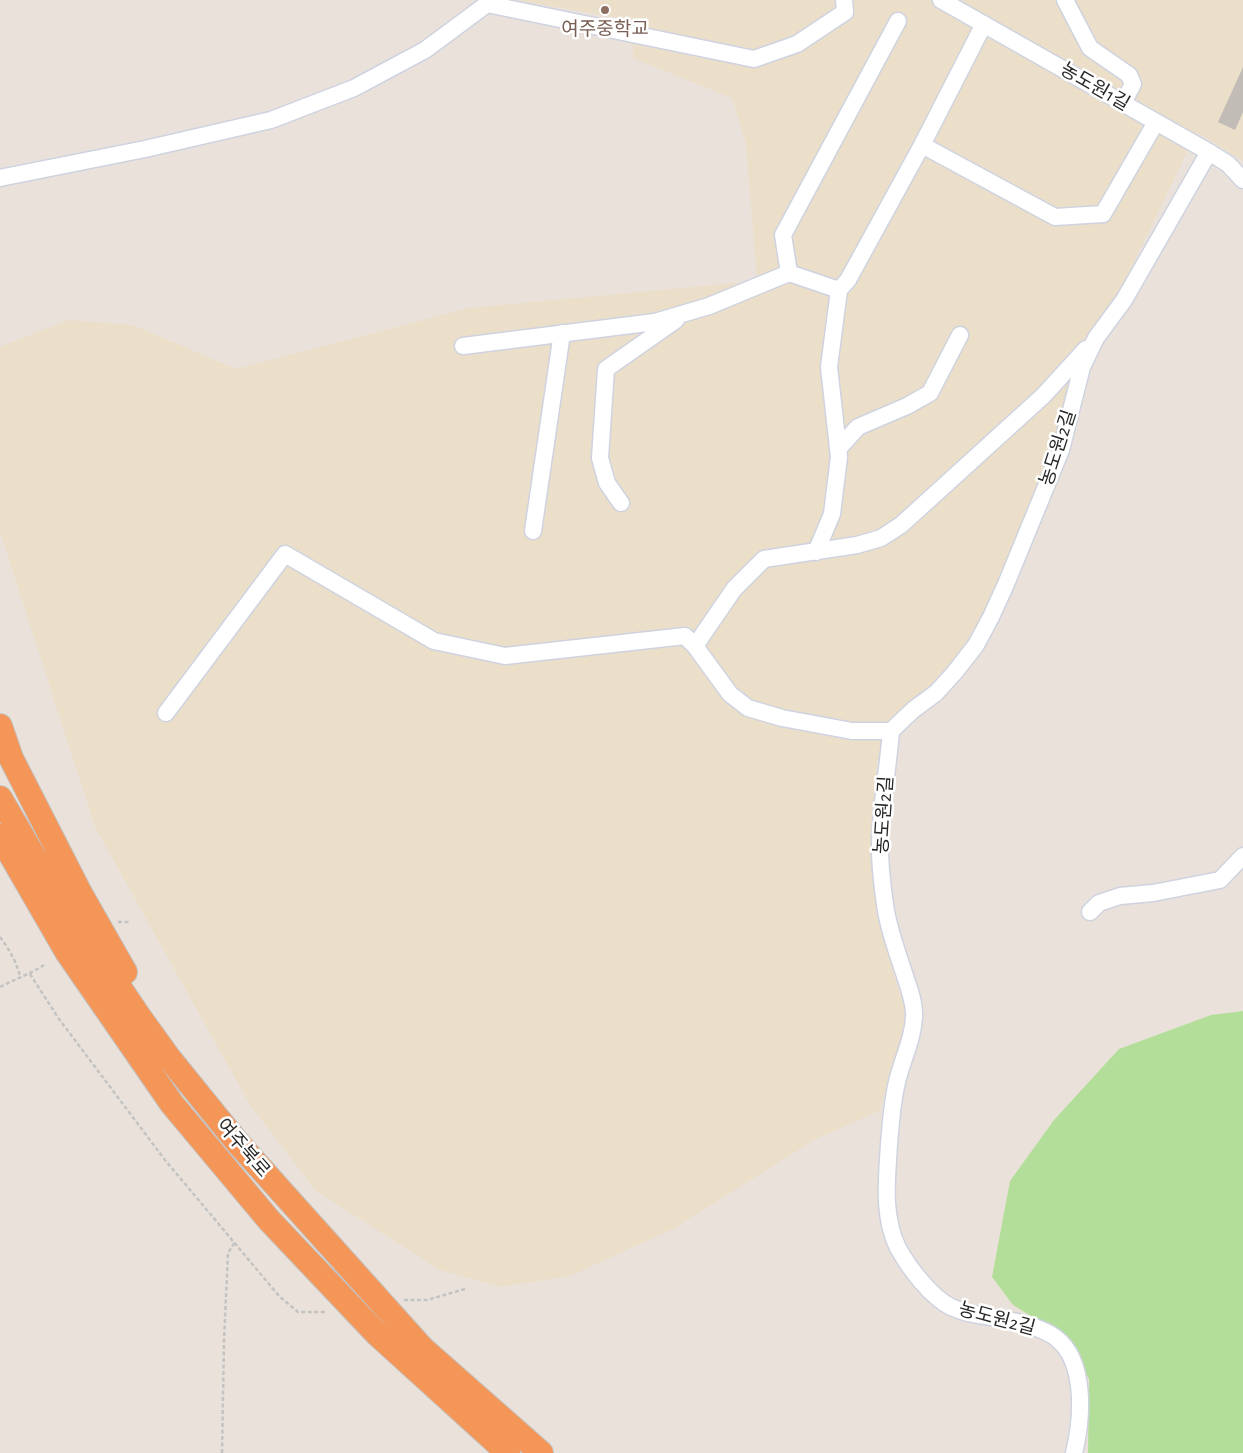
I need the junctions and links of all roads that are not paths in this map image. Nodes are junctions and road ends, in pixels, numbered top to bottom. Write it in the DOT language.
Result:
graph roads {
  1 [pos="844,0"];
  2 [pos="941,0"];
  3 [pos="1065,0"];
  4 [pos="898,22"];
  5 [pos="984,24"];
  6 [pos="1123,103"];
  7 [pos="1156,122"];
  8 [pos="922,145"];
  9 [pos="1208,152"];
  10 [pos="0,178"];
  11 [pos="1243,180"];
  12 [pos="789,272"];
  13 [pos="839,290"];
  14 [pos="686,313"];
  15 [pos="562,333"];
  16 [pos="960,336"];
  17 [pos="1096,338"];
  18 [pos="463,346"];
  19 [pos="838,449"];
  20 [pos="621,503"];
  21 [pos="533,531"];
  22 [pos="816,552"];
  23 [pos="695,646"];
  24 [pos="166,713"];
  25 [pos="0,726"];
  26 [pos="891,731"];
  27 [pos="0,798"];
  28 [pos="0,836"];
  29 [pos="1243,856"];
  30 [pos="1090,912"];
  31 [pos="237,1142"];
  32 [pos="508,1453"];
  33 [pos="541,1453"];
  34 [pos="1074,1453"];
  1 -- 10 [label="street"];
  2 -- 5 [label="street, 농도원1길"];
  3 -- 6 [label="street"];
  4 -- 12 [label="street"];
  5 -- 6 [label="street, 농도원1길"];
  5 -- 8 [label="street"];
  6 -- 7 [label="street, 농도원1길"];
  7 -- 8 [label="street"];
  7 -- 9 [label="street, 농도원1길"];
  8 -- 13 [label="street"];
  9 -- 11 [label="street, 농도원1길"];
  9 -- 17 [label="street, 농도원2길"];
  12 -- 13 [label="street"];
  12 -- 14 [label="street"];
  13 -- 19 [label="street"];
  14 -- 15 [label="street"];
  14 -- 20 [label="street"];
  15 -- 18 [label="street"];
  15 -- 21 [label="street"];
  16 -- 19 [label="street"];
  17 -- 22 [label="street"];
  17 -- 26 [label="street, 농도원2길"];
  19 -- 22 [label="street"];
  22 -- 23 [label="street"];
  23 -- 24 [label="street"];
  23 -- 26 [label="street"];
  25 -- 31 [label="highway"];
  26 -- 34 [label="street, 농도원2길"];
  27 -- 31 [label="highway, 여주북로"];
  28 -- 32 [label="highway, 여주북로"];
  29 -- 30 [label="street"];
  31 -- 33 [label="highway, 여주북로"];
}
